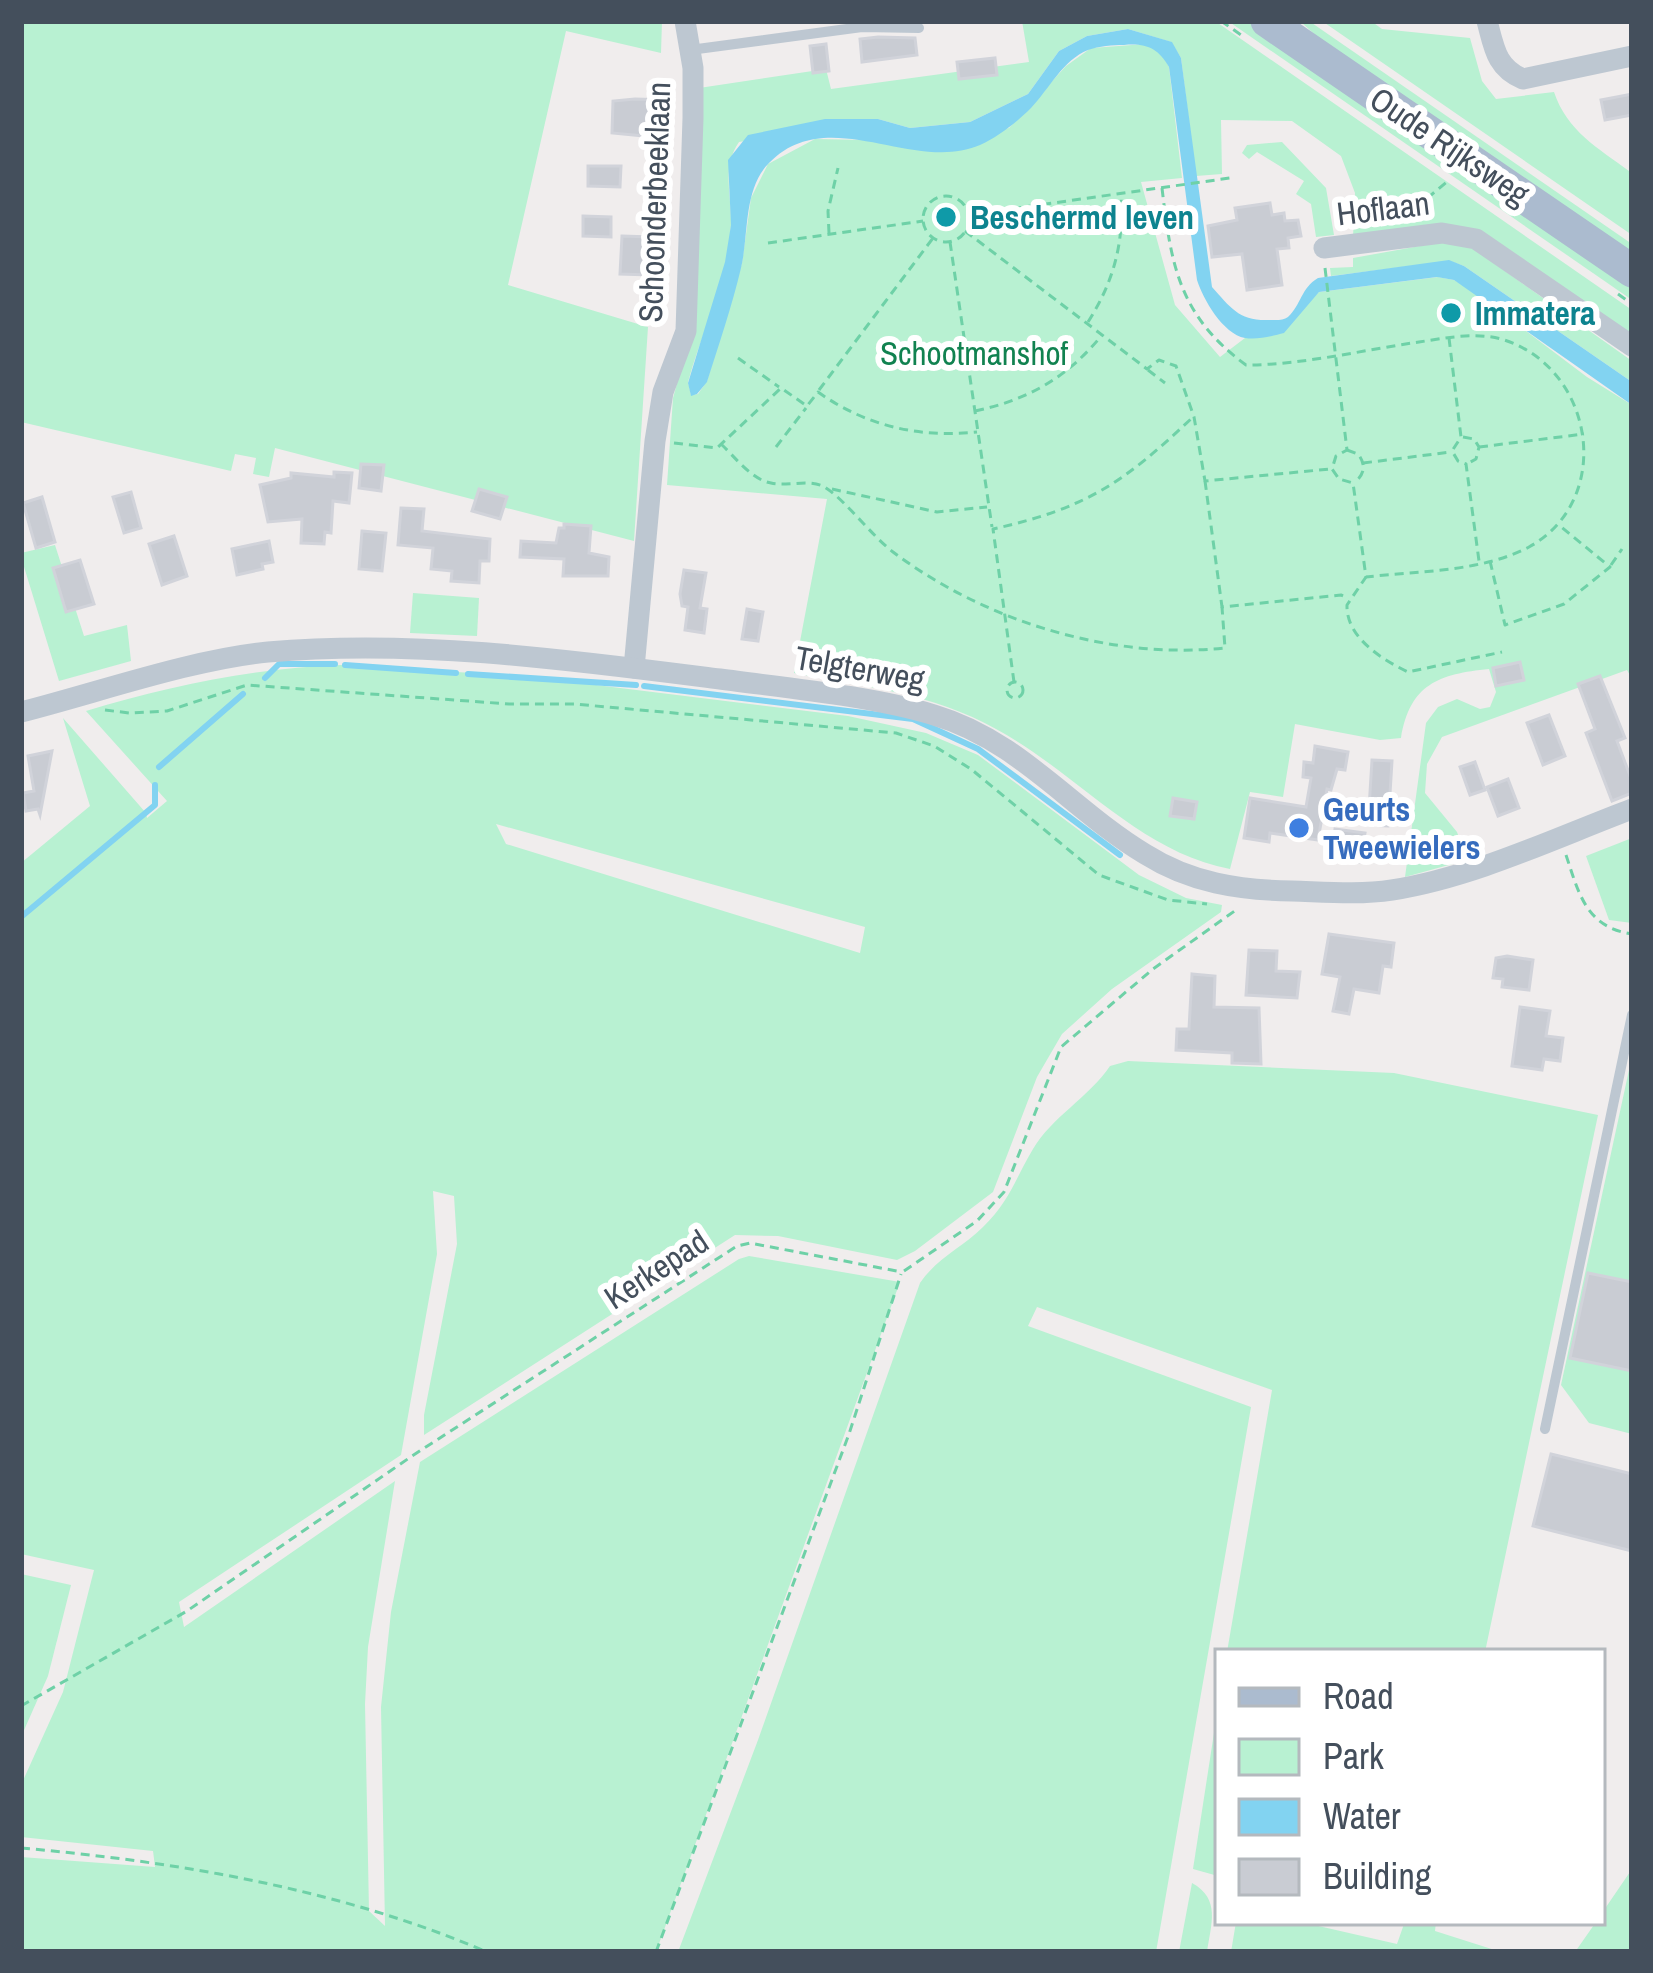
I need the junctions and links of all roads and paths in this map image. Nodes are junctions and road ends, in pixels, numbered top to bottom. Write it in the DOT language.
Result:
graph roads {
  1 [pos="685,21"];
  2 [pos="1267,21"];
  3 [pos="1487,21"];
  4 [pos="920,28"];
  5 [pos="690,50"];
  6 [pos="1632,56"];
  7 [pos="838,168"];
  8 [pos="1230,178"];
  9 [pos="1449,180"];
  10 [pos="1162,188"];
  11 [pos="1121,194"];
  12 [pos="968,215"];
  13 [pos="923,220"];
  14 [pos="965,232"];
  15 [pos="830,234"];
  16 [pos="933,238"];
  17 [pos="950,242"];
  18 [pos="768,244"];
  19 [pos="1365,245"];
  20 [pos="1324,255"];
  21 [pos="1632,271"];
  22 [pos="1087,323"];
  23 [pos="1102,335"];
  24 [pos="1449,338"];
  25 [pos="1632,346"];
  26 [pos="1336,353"];
  27 [pos="738,358"];
  28 [pos="1147,369"];
  29 [pos="1165,383"];
  30 [pos="781,388"];
  31 [pos="818,392"];
  32 [pos="807,406"];
  33 [pos="974,412"];
  34 [pos="1194,417"];
  35 [pos="977,432"];
  36 [pos="1584,434"];
  37 [pos="1461,437"];
  38 [pos="655,441"];
  39 [pos="721,444"];
  40 [pos="776,447"];
  41 [pos="1479,447"];
  42 [pos="1347,450"];
  43 [pos="1452,452"];
  44 [pos="1363,464"];
  45 [pos="1466,464"];
  46 [pos="1332,469"];
  47 [pos="1204,481"];
  48 [pos="1353,483"];
  49 [pos="827,488"];
  50 [pos="860,498"];
  51 [pos="989,506"];
  52 [pos="854,518"];
  53 [pos="1559,525"];
  54 [pos="993,529"];
  55 [pos="1622,549"];
  56 [pos="1490,561"];
  57 [pos="1479,562"];
  58 [pos="1610,567"];
  59 [pos="1366,578"];
  60 [pos="1350,598"];
  61 [pos="1222,607"];
  62 [pos="1004,615"];
  63 [pos="1502,652"];
  64 [pos="634,668"];
  65 [pos="1014,682"];
  66 [pos="96,709"];
  67 [pos="21,712"];
  68 [pos="1632,809"];
  69 [pos="1565,852"];
  70 [pos="1212,904"];
  71 [pos="1232,904"];
  72 [pos="1632,934"];
  73 [pos="1632,1015"];
  74 [pos="902,1272"];
  75 [pos="1545,1430"];
  76 [pos="21,1706"];
  77 [pos="21,1848"];
  78 [pos="487,1952"];
  79 [pos="656,1952"];
  1 -- 5 [label="street, Schoonderbeeklaan"];
  2 -- 21 [label="main road, Oude Rijksweg"];
  3 -- 6 [label="street"];
  4 -- 5 [label="lane"];
  5 -- 38 [label="street, Schoonderbeeklaan"];
  7 -- 15 [label="path"];
  8 -- 10 [label="path"];
  9 -- 19 [label="path"];
  10 -- 11 [label="path"];
  10 -- 26 [label="path"];
  11 -- 12 [label="path"];
  11 -- 22 [label="path"];
  12 -- 13 [label="path"];
  12 -- 14 [label="path"];
  13 -- 15 [label="path"];
  13 -- 16 [label="path"];
  14 -- 17 [label="path"];
  14 -- 22 [label="path"];
  15 -- 18 [label="path"];
  16 -- 17 [label="path"];
  16 -- 31 [label="path"];
  17 -- 33 [label="path"];
  19 -- 20 [label="street, Hoflaan"];
  19 -- 25 [label="street, Hoflaan"];
  20 -- 26 [label="path"];
  22 -- 23 [label="path"];
  23 -- 28 [label="path"];
  23 -- 33 [label="path"];
  24 -- 26 [label="path"];
  24 -- 36 [label="path"];
  24 -- 37 [label="path"];
  26 -- 42 [label="path"];
  27 -- 30 [label="path"];
  28 -- 29 [label="path"];
  28 -- 34 [label="path"];
  30 -- 32 [label="path"];
  30 -- 39 [label="path"];
  31 -- 32 [label="path"];
  31 -- 35 [label="path"];
  32 -- 40 [label="path"];
  33 -- 35 [label="path"];
  34 -- 47 [label="path"];
  34 -- 54 [label="path"];
  35 -- 51 [label="path"];
  36 -- 41 [label="path"];
  36 -- 53 [label="path"];
  37 -- 41 [label="path"];
  37 -- 43 [label="path"];
  38 -- 39 [label="path"];
  38 -- 64 [label="street, Schoonderbeeklaan"];
  39 -- 49 [label="path"];
  41 -- 45 [label="path"];
  42 -- 44 [label="path"];
  42 -- 46 [label="path"];
  43 -- 44 [label="path"];
  43 -- 45 [label="path"];
  44 -- 48 [label="path"];
  45 -- 57 [label="path"];
  46 -- 47 [label="path"];
  46 -- 48 [label="path"];
  47 -- 61 [label="path"];
  48 -- 59 [label="path"];
  49 -- 50 [label="path"];
  49 -- 52 [label="path"];
  50 -- 51 [label="path"];
  50 -- 52 [label="path"];
  51 -- 54 [label="path"];
  52 -- 62 [label="path"];
  53 -- 56 [label="path"];
  53 -- 58 [label="path"];
  54 -- 62 [label="path"];
  55 -- 58 [label="path"];
  56 -- 57 [label="path"];
  56 -- 58 [label="path"];
  57 -- 59 [label="path"];
  59 -- 60 [label="path"];
  60 -- 61 [label="path"];
  60 -- 63 [label="path"];
  61 -- 62 [label="path"];
  62 -- 65 [label="path"];
  64 -- 67 [label="street, Telgterweg"];
  64 -- 68 [label="street, Telgterweg"];
  66 -- 70 [label="path, Telgterweg"];
  69 -- 72 [label="path"];
  71 -- 74 [label="path"];
  73 -- 75 [label="lane"];
  74 -- 76 [label="path, Kerkepad"];
  74 -- 79 [label="path"];
  77 -- 78 [label="path"];
}
